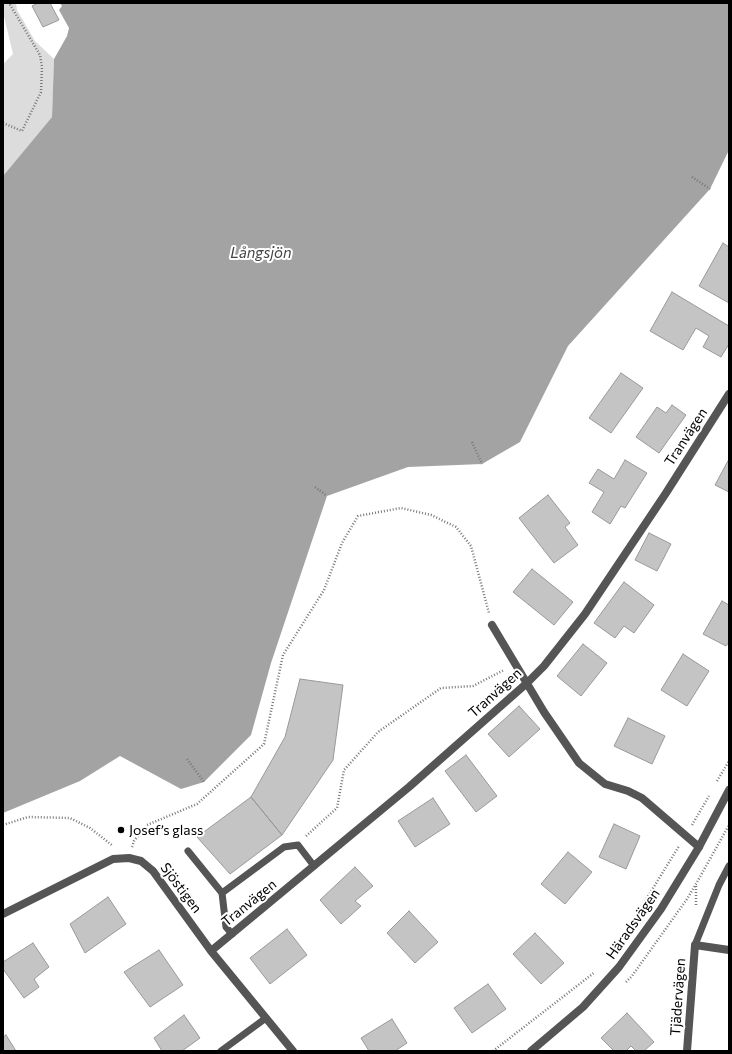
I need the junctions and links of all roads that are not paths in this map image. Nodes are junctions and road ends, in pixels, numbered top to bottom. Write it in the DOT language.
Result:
graph roads {
  1 [pos="729,394"];
  2 [pos="492,626"];
  3 [pos="527,683"];
  4 [pos="729,790"];
  5 [pos="699,847"];
  6 [pos="188,851"];
  7 [pos="314,866"];
  8 [pos="729,866"];
  9 [pos="222,893"];
  10 [pos="3,914"];
  11 [pos="232,934"];
  12 [pos="695,946"];
  13 [pos="729,950"];
  14 [pos="212,951"];
  15 [pos="266,1018"];
  16 [pos="221,1051"];
  17 [pos="293,1051"];
  18 [pos="531,1051"];
  19 [pos="687,1051"];
  1 -- 3 [label="street, Tranvägen"];
  2 -- 3 [label="street"];
  3 -- 5 [label="street"];
  3 -- 7 [label="street, Tranvägen"];
  4 -- 5 [label="street, Häradsvägen"];
  5 -- 18 [label="street, Häradsvägen"];
  6 -- 9 [label="lane"];
  7 -- 9 [label="lane"];
  7 -- 11 [label="street, Tranvägen"];
  8 -- 12 [label="lane"];
  9 -- 11 [label="lane"];
  10 -- 14 [label="street, Sjöstigen"];
  11 -- 14 [label="street, Tranvägen"];
  12 -- 13 [label="street"];
  12 -- 19 [label="street, Tjädervägen"];
  14 -- 15 [label="street, Sjöstigen"];
  15 -- 16 [label="lane"];
  15 -- 17 [label="street, Sjöstigen"];
}
